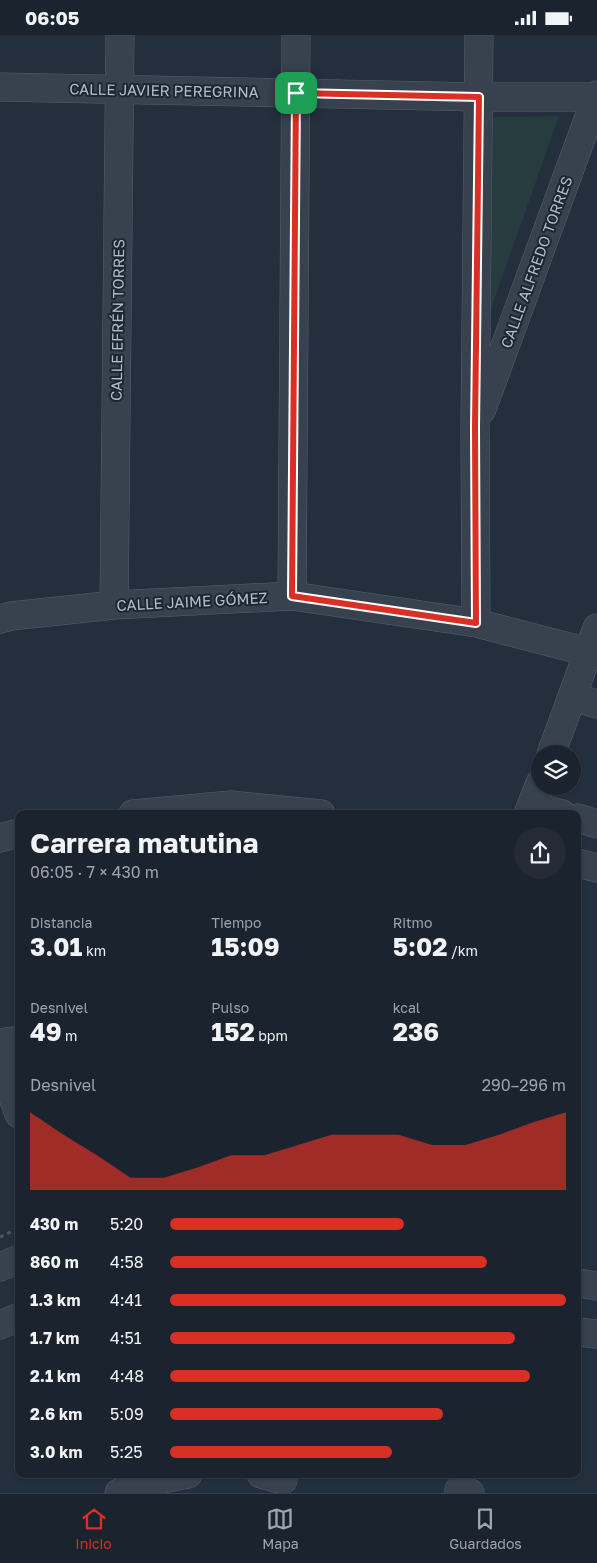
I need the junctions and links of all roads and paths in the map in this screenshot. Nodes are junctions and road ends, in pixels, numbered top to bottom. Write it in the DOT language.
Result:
graph roads {
  1 [pos="120,35"];
  2 [pos="296,35"];
  3 [pos="479,35"];
  4 [pos="0,87"];
  5 [pos="120,88"];
  6 [pos="296,93"];
  7 [pos="597,96"];
  8 [pos="479,97"];
  9 [pos="475,428"];
  10 [pos="292,596"];
  11 [pos="114,605"];
  12 [pos="0,619"];
  13 [pos="476,623"];
  14 [pos="593,640"];
  15 [pos="584,701"];
  16 [pos="557,745"];
  17 [pos="533,801"];
  18 [pos="177,810"];
  19 [pos="281,810"];
  20 [pos="553,810"];
  21 [pos="581,819"];
  22 [pos="597,824"];
  23 [pos="15,834"];
  24 [pos="0,838"];
  25 [pos="581,864"];
  26 [pos="597,868"];
  27 [pos="15,1041"];
  28 [pos="0,1043"];
  29 [pos="0,1059"];
  30 [pos="15,1102"];
  31 [pos="15,1230"];
  32 [pos="0,1237"];
  33 [pos="15,1261"];
  34 [pos="0,1267"];
  35 [pos="581,1283"];
  36 [pos="597,1286"];
  37 [pos="15,1319"];
  38 [pos="0,1325"];
  39 [pos="581,1331"];
  40 [pos="597,1334"];
  41 [pos="168,1478"];
  42 [pos="119,1493"];
  1 -- 5 [label="street, CALLE EFRÉN TORRES"];
  2 -- 6 [label="street"];
  3 -- 8 [label="street"];
  4 -- 5 [label="street, CALLE JAVIER PEREGRINA"];
  5 -- 6 [label="street, CALLE JAVIER PEREGRINA"];
  5 -- 11 [label="street, CALLE EFRÉN TORRES"];
  6 -- 8 [label="street, CALLE JAVIER PEREGRINA"];
  6 -- 10 [label="street"];
  7 -- 8 [label="street, CALLE JAVIER PEREGRINA"];
  7 -- 9 [label="street, CALLE ALFREDO TORRES"];
  8 -- 9 [label="street"];
  9 -- 13 [label="street"];
  10 -- 11 [label="street, CALLE JAIME GÓMEZ"];
  10 -- 13 [label="street, CALLE JAIME GÓMEZ"];
  11 -- 12 [label="street, CALLE JAIME GÓMEZ"];
  13 -- 14 [label="street, CALLE JAIME GÓMEZ"];
  14 -- 15 [label="street"];
  15 -- 16 [label="street"];
  17 -- 20 [label="street"];
  18 -- 19 [label="street"];
  21 -- 22 [label="street"];
  23 -- 24 [label="street"];
  25 -- 26 [label="street"];
  27 -- 28 [label="street"];
  29 -- 30 [label="street"];
  31 -- 32 [label="path"];
  33 -- 34 [label="street"];
  35 -- 36 [label="street"];
  37 -- 38 [label="street"];
  39 -- 40 [label="street"];
  41 -- 42 [label="street"];
}
